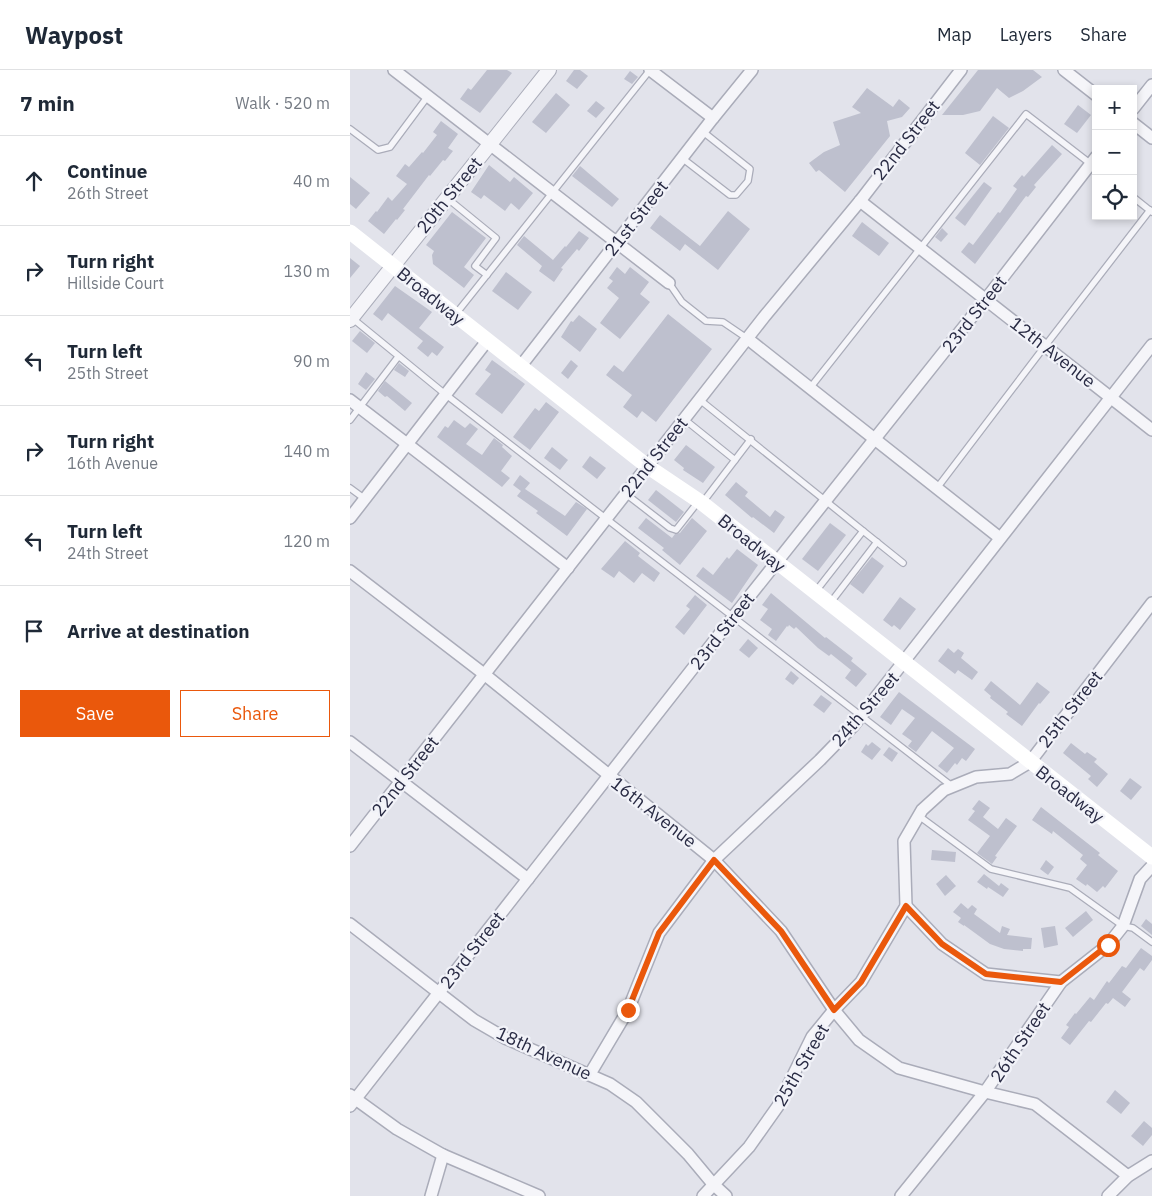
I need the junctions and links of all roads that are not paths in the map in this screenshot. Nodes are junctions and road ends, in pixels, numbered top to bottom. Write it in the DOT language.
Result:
graph roads {
  1 [pos="394,70"];
  2 [pos="549,70"];
  3 [pos="650,70"];
  4 [pos="752,70"];
  5 [pos="961,70"];
  6 [pos="1064,70"];
  7 [pos="1152,85"];
  8 [pos="1092,92"];
  9 [pos="428,96"];
  10 [pos="1137,104"];
  11 [pos="713,118"];
  12 [pos="1137,126"];
  13 [pos="350,129"];
  14 [pos="702,131"];
  15 [pos="1152,138"];
  16 [pos="491,144"];
  17 [pos="682,158"];
  18 [pos="1092,162"];
  19 [pos="1092,166"];
  20 [pos="553,192"];
  21 [pos="447,198"];
  22 [pos="1137,200"];
  23 [pos="860,201"];
  24 [pos="1151,211"];
  25 [pos="350,232"];
  26 [pos="617,242"];
  27 [pos="921,249"];
  28 [pos="393,266"];
  29 [pos="487,275"];
  30 [pos="669,283"];
  31 [pos="986,300"];
  32 [pos="454,316"];
  33 [pos="351,318"];
  34 [pos="748,339"];
  35 [pos="488,341"];
  36 [pos="1152,345"];
  37 [pos="1045,346"];
  38 [pos="398,357"];
  39 [pos="520,367"];
  40 [pos="810,388"];
  41 [pos="446,394"];
  42 [pos="1111,398"];
  43 [pos="350,400"];
  44 [pos="700,400"];
  45 [pos="360,407"];
  46 [pos="684,419"];
  47 [pos="350,420"];
  48 [pos="1152,430"];
  49 [pos="751,439"];
  50 [pos="875,439"];
  51 [pos="408,444"];
  52 [pos="735,460"];
  53 [pos="647,466"];
  54 [pos="350,488"];
  55 [pos="937,488"];
  56 [pos="626,494"];
  57 [pos="365,499"];
  58 [pos="826,501"];
  59 [pos="701,502"];
  60 [pos="350,518"];
  61 [pos="606,518"];
  62 [pos="863,531"];
  63 [pos="1000,538"];
  64 [pos="877,542"];
  65 [pos="776,563"];
  66 [pos="903,563"];
  67 [pos="568,568"];
  68 [pos="350,571"];
  69 [pos="815,593"];
  70 [pos="1152,603"];
  71 [pos="829,604"];
  72 [pos="733,617"];
  73 [pos="905,662"];
  74 [pos="484,674"];
  75 [pos="862,716"];
  76 [pos="350,742"];
  77 [pos="1030,762"];
  78 [pos="608,776"];
  79 [pos="401,782"];
  80 [pos="953,787"];
  81 [pos="918,816"];
  82 [pos="350,846"];
  83 [pos="1152,857"];
  84 [pos="714,860"];
  85 [pos="1152,866"];
  86 [pos="528,879"];
  87 [pos="906,906"];
  88 [pos="350,924"];
  89 [pos="1123,926"];
  90 [pos="1152,942"];
  91 [pos="1061,982"];
  92 [pos="438,993"];
  93 [pos="834,1010"];
  94 [pos="590,1074"];
  95 [pos="985,1092"];
  96 [pos="352,1100"];
  97 [pos="443,1155"];
  98 [pos="1152,1161"];
  99 [pos="1128,1176"];
  100 [pos="713,1184"];
  101 [pos="431,1196"];
  102 [pos="539,1196"];
  103 [pos="703,1196"];
  104 [pos="726,1196"];
  105 [pos="902,1196"];
  106 [pos="1108,1196"];
  1 -- 9 [label="street"];
  2 -- 16 [label="street, 20th Street"];
  3 -- 11 [label="street"];
  3 -- 20 [label="lane"];
  4 -- 11 [label="street, 21st Street"];
  5 -- 23 [label="street, 22nd Street"];
  6 -- 8 [label="street"];
  7 -- 10 [label="street"];
  9 -- 13 [label="lane"];
  9 -- 16 [label="street"];
  11 -- 14 [label="street, 21st Street"];
  12 -- 15 [label="street"];
  14 -- 17 [label="street, 21st Street"];
  14 -- 17 [label="lane"];
  16 -- 20 [label="street"];
  16 -- 21 [label="street, 20th Street"];
  17 -- 26 [label="street, 21st Street"];
  18 -- 27 [label="lane"];
  19 -- 31 [label="street, 23rd Street"];
  20 -- 26 [label="street"];
  20 -- 29 [label="lane"];
  21 -- 28 [label="street, 20th Street"];
  21 -- 29 [label="lane"];
  22 -- 24 [label="lane"];
  23 -- 27 [label="street, 12th Avenue"];
  23 -- 34 [label="street, 22nd Street"];
  24 -- 37 [label="lane"];
  25 -- 28 [label="main road, Broadway"];
  26 -- 30 [label="street"];
  26 -- 39 [label="street, 21st Street"];
  27 -- 31 [label="street, 12th Avenue"];
  27 -- 40 [label="lane"];
  28 -- 32 [label="main road, Broadway"];
  28 -- 33 [label="street, 20th Street"];
  29 -- 32 [label="lane"];
  30 -- 34 [label="lane"];
  31 -- 37 [label="street, 12th Avenue"];
  31 -- 50 [label="street, 23rd Street"];
  32 -- 35 [label="main road, Broadway"];
  33 -- 38 [label="lane"];
  34 -- 40 [label="street"];
  34 -- 44 [label="street, 22nd Street"];
  35 -- 39 [label="main road, Broadway"];
  35 -- 41 [label="street"];
  36 -- 42 [label="street, 24th Street"];
  37 -- 42 [label="street, 12th Avenue"];
  37 -- 55 [label="lane"];
  38 -- 41 [label="lane"];
  38 -- 45 [label="lane"];
  39 -- 53 [label="main road, Broadway"];
  40 -- 50 [label="street"];
  41 -- 51 [label="street"];
  41 -- 61 [label="lane"];
  42 -- 48 [label="street, 12th Avenue"];
  42 -- 63 [label="street, 24th Street"];
  43 -- 45 [label="street"];
  44 -- 46 [label="street, 22nd Street"];
  44 -- 49 [label="lane"];
  45 -- 47 [label="lane"];
  45 -- 51 [label="street"];
  46 -- 52 [label="lane"];
  46 -- 53 [label="street, 22nd Street"];
  49 -- 52 [label="lane"];
  49 -- 58 [label="lane"];
  50 -- 55 [label="street"];
  50 -- 58 [label="street, 23rd Street"];
  51 -- 57 [label="street"];
  51 -- 67 [label="street"];
  52 -- 59 [label="lane"];
  53 -- 56 [label="street, 22nd Street"];
  53 -- 59 [label="main road, Broadway"];
  54 -- 57 [label="lane"];
  55 -- 63 [label="street"];
  56 -- 59 [label="lane"];
  56 -- 61 [label="street, 22nd Street"];
  57 -- 60 [label="street"];
  58 -- 62 [label="lane"];
  58 -- 65 [label="street, 23rd Street"];
  59 -- 65 [label="main road, Broadway"];
  61 -- 67 [label="street, 22nd Street"];
  61 -- 72 [label="lane"];
  62 -- 64 [label="lane"];
  62 -- 69 [label="lane"];
  63 -- 73 [label="street, 24th Street"];
  64 -- 66 [label="lane"];
  64 -- 71 [label="lane"];
  65 -- 69 [label="main road, Broadway"];
  65 -- 72 [label="street, 23rd Street"];
  67 -- 74 [label="street, 22nd Street"];
  68 -- 74 [label="street, 16th Avenue"];
  69 -- 71 [label="main road, Broadway"];
  70 -- 77 [label="street, 25th Street"];
  71 -- 73 [label="main road, Broadway"];
  72 -- 75 [label="lane"];
  72 -- 78 [label="street, 23rd Street"];
  73 -- 75 [label="street, 24th Street"];
  73 -- 77 [label="main road, Broadway"];
  74 -- 78 [label="street, 16th Avenue"];
  74 -- 79 [label="street, 22nd Street"];
  75 -- 80 [label="lane"];
  75 -- 84 [label="street, 24th Street"];
  76 -- 79 [label="street"];
  77 -- 80 [label="street, 25th Street"];
  77 -- 83 [label="main road, Broadway"];
  78 -- 84 [label="street, 16th Avenue"];
  78 -- 86 [label="street, 23rd Street"];
  79 -- 82 [label="street, 22nd Street"];
  79 -- 86 [label="street"];
  80 -- 81 [label="street, 25th Street"];
  81 -- 87 [label="street, 25th Street"];
  81 -- 89 [label="lane"];
  84 -- 93 [label="street, 16th Avenue"];
  84 -- 94 [label="street, 24th Street"];
  85 -- 89 [label="street, 26th Street"];
  86 -- 92 [label="street, 23rd Street"];
  87 -- 91 [label="street"];
  87 -- 93 [label="street, 25th Street"];
  88 -- 92 [label="street, 18th Avenue"];
  89 -- 90 [label="lane"];
  89 -- 91 [label="street, 26th Street"];
  91 -- 95 [label="street, 26th Street"];
  92 -- 94 [label="street, 18th Avenue"];
  92 -- 96 [label="street, 23rd Street"];
  93 -- 95 [label="street, 16th Avenue"];
  93 -- 100 [label="street, 25th Street"];
  94 -- 100 [label="street, 18th Avenue"];
  95 -- 99 [label="street, 16th Avenue"];
  95 -- 105 [label="street, 26th Street"];
  96 -- 97 [label="street"];
  97 -- 101 [label="street"];
  97 -- 102 [label="street"];
  98 -- 99 [label="street"];
  99 -- 106 [label="street"];
  100 -- 103 [label="street, 25th Street"];
  100 -- 104 [label="street, 18th Avenue"];
}
